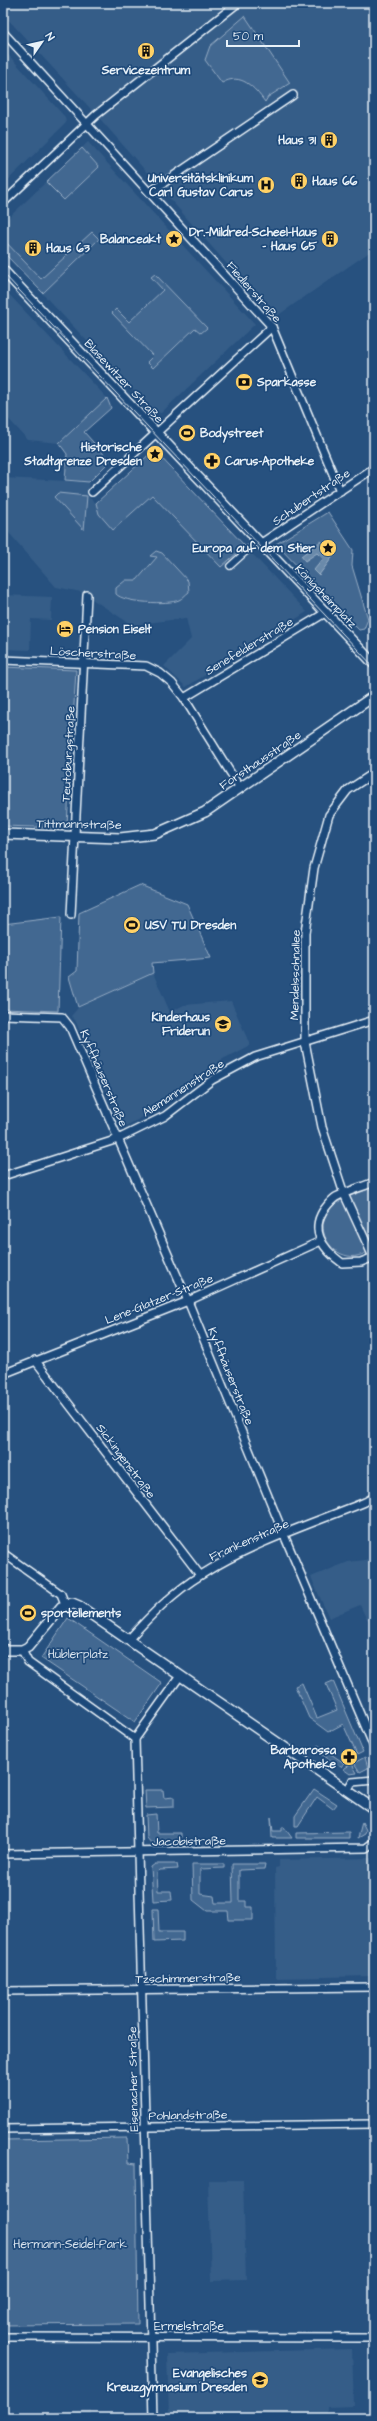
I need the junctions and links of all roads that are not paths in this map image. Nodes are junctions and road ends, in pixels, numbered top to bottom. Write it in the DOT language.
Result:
graph roads {
  1 [pos="238,3"];
  2 [pos="3,32"];
  3 [pos="293,95"];
  4 [pos="88,123"];
  5 [pos="150,192"];
  6 [pos="3,203"];
  7 [pos="3,270"];
  8 [pos="272,327"];
  9 [pos="156,433"];
  10 [pos="374,468"];
  11 [pos="340,491"];
  12 [pos="92,492"];
  13 [pos="260,544"];
  14 [pos="250,548"];
  15 [pos="230,566"];
  16 [pos="87,595"];
  17 [pos="325,613"];
  18 [pos="3,660"];
  19 [pos="84,663"];
  20 [pos="374,664"];
  21 [pos="374,696"];
  22 [pos="184,698"];
  23 [pos="374,773"];
  24 [pos="240,788"];
  25 [pos="3,834"];
  26 [pos="155,834"];
  27 [pos="75,837"];
  28 [pos="71,915"];
  29 [pos="3,1015"];
  30 [pos="374,1020"];
  31 [pos="305,1042"];
  32 [pos="118,1139"];
  33 [pos="3,1176"];
  34 [pos="374,1182"];
  35 [pos="344,1194"];
  36 [pos="321,1241"];
  37 [pos="374,1258"];
  38 [pos="188,1301"];
  39 [pos="35,1360"];
  40 [pos="3,1374"];
  41 [pos="374,1497"];
  42 [pos="284,1535"];
  43 [pos="3,1553"];
  44 [pos="200,1575"];
  45 [pos="65,1604"];
  46 [pos="128,1640"];
  47 [pos="3,1650"];
  48 [pos="22,1650"];
  49 [pos="180,1676"];
  50 [pos="135,1739"];
  51 [pos="374,1747"];
  52 [pos="374,1780"];
  53 [pos="347,1791"];
  54 [pos="374,1809"];
  55 [pos="374,1842"];
  56 [pos="138,1853"];
  57 [pos="3,1854"];
  58 [pos="374,1987"];
  59 [pos="141,1989"];
  60 [pos="3,1991"];
  61 [pos="374,2124"];
  62 [pos="145,2127"];
  63 [pos="3,2129"];
  64 [pos="3,2337"];
  65 [pos="150,2337"];
  66 [pos="374,2338"];
  67 [pos="153,2418"];
  1 -- 4 [label="street"];
  2 -- 4 [label="street, Fiedlerstraße"];
  3 -- 5 [label="street"];
  4 -- 5 [label="street, Fiedlerstraße"];
  4 -- 6 [label="street"];
  5 -- 8 [label="street, Fiedlerstraße"];
  7 -- 9 [label="street, Blasewitzer Straße"];
  8 -- 9 [label="street"];
  8 -- 11 [label="street, Fiedlerstraße"];
  9 -- 12 [label="street"];
  9 -- 13 [label="street, Blasewitzer Straße"];
  10 -- 11 [label="street, Schubertstraße"];
  11 -- 13 [label="street, Schubertstraße"];
  13 -- 17 [label="street, Königsheimplatz"];
  14 -- 15 [label="street"];
  16 -- 19 [label="street, Teutoburgstraße"];
  17 -- 20 [label="street, Königsheimplatz"];
  17 -- 22 [label="street, Senefelderstraße"];
  18 -- 19 [label="street, Löscherstraße"];
  19 -- 22 [label="street, Löscherstraße"];
  19 -- 27 [label="street, Teutoburgstraße"];
  21 -- 24 [label="street, Forsthausstraße"];
  22 -- 24 [label="street, Löscherstraße"];
  23 -- 31 [label="street, Mendelssohnallee"];
  24 -- 26 [label="street, Forsthausstraße"];
  25 -- 27 [label="street, Tittmannstraße"];
  26 -- 27 [label="street, Tittmannstraße"];
  27 -- 28 [label="street, Teutoburgstraße"];
  29 -- 32 [label="street, Kyffhäuserstraße"];
  30 -- 31 [label="street, Alemannenstraße"];
  31 -- 32 [label="street, Alemannenstraße"];
  31 -- 35 [label="street, Mendelssohnallee"];
  32 -- 33 [label="street, Alemannenstraße"];
  32 -- 38 [label="street, Kyffhäuserstraße"];
  34 -- 35 [label="street"];
  35 -- 36 [label="street"];
  35 -- 37 [label="street, Mendelssohnallee"];
  36 -- 37 [label="street"];
  36 -- 38 [label="street, Lene-Glatzer-Straße"];
  38 -- 39 [label="street, Lene-Glatzer-Straße"];
  38 -- 42 [label="street, Kyffhäuserstraße"];
  39 -- 40 [label="street, Lene-Glatzer-Straße"];
  39 -- 44 [label="street, Sickingenstraße"];
  41 -- 42 [label="street, Frankenstraße"];
  42 -- 44 [label="street, Frankenstraße"];
  42 -- 51 [label="street, Kyffhäuserstraße"];
  43 -- 45 [label="street"];
  44 -- 46 [label="street, Frankenstraße"];
  45 -- 46 [label="street"];
  45 -- 48 [label="street"];
  46 -- 49 [label="street"];
  47 -- 48 [label="street"];
  48 -- 50 [label="street"];
  49 -- 50 [label="street"];
  49 -- 53 [label="street"];
  50 -- 56 [label="street, Eisenacher Straße"];
  52 -- 53 [label="street"];
  53 -- 54 [label="street"];
  55 -- 56 [label="street, Jacobistraße"];
  56 -- 57 [label="street, Jacobistraße"];
  56 -- 59 [label="street, Eisenacher Straße"];
  58 -- 59 [label="street, Tzschimmerstraße"];
  59 -- 60 [label="street, Tzschimmerstraße"];
  59 -- 62 [label="street, Eisenacher Straße"];
  61 -- 62 [label="street, Pohlandstraße"];
  62 -- 63 [label="street, Pohlandstraße"];
  62 -- 65 [label="street, Eisenacher Straße"];
  64 -- 65 [label="street, Ermelstraße"];
  65 -- 66 [label="street, Ermelstraße"];
  65 -- 67 [label="street, Eisenacher Straße"];
}
